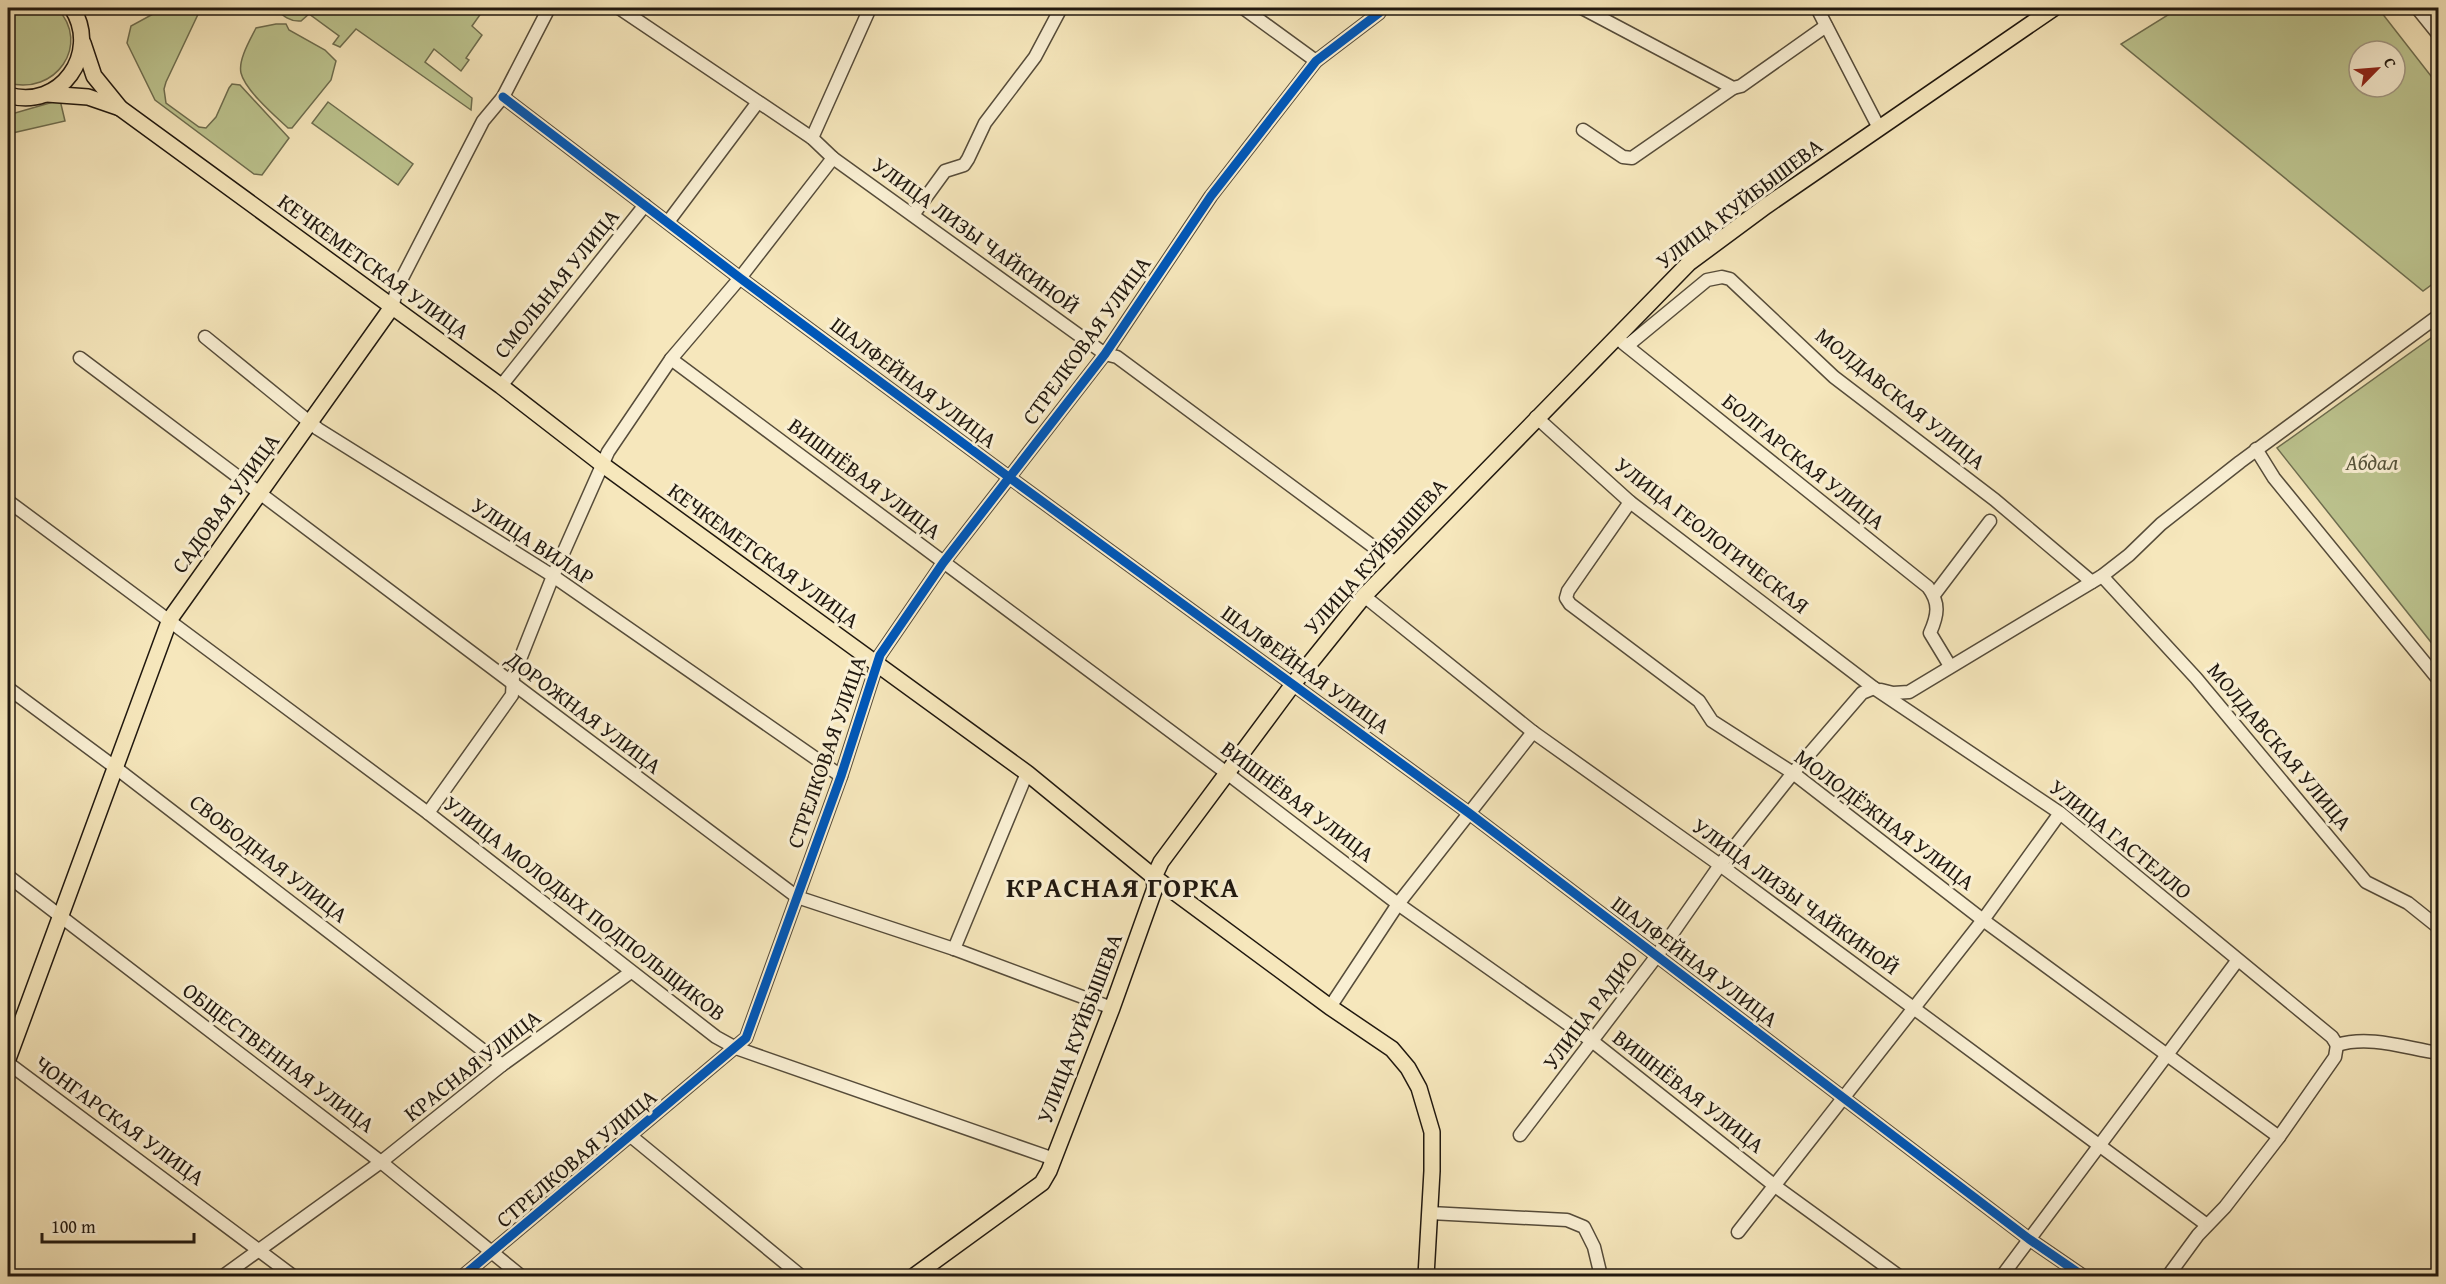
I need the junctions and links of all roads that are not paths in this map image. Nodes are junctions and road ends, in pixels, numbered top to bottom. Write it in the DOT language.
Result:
graph roads {
  1 [pos="72,8"];
  2 [pos="78,8"];
  3 [pos="549,8"];
  4 [pos="619,8"];
  5 [pos="870,8"];
  6 [pos="1060,8"];
  7 [pos="1243,8"];
  8 [pos="1382,8"];
  9 [pos="1582,8"];
  10 [pos="1817,8"];
  11 [pos="2054,8"];
  12 [pos="2417,8"];
  13 [pos="81,26"];
  14 [pos="1826,26"];
  15 [pos="2439,34"];
  16 [pos="82,43"];
  17 [pos="1316,61"];
  18 [pos="1737,87"];
  19 [pos="45,94"];
  20 [pos="8,95"];
  21 [pos="503,97"];
  22 [pos="26,98"];
  23 [pos="758,102"];
  24 [pos="8,106"];
  25 [pos="120,108"];
  26 [pos="1879,128"];
  27 [pos="1583,130"];
  28 [pos="812,138"];
  29 [pos="833,158"];
  30 [pos="645,206"];
  31 [pos="913,215"];
  32 [pos="668,222"];
  33 [pos="740,278"];
  34 [pos="392,307"];
  35 [pos="2439,316"];
  36 [pos="205,337"];
  37 [pos="1615,337"];
  38 [pos="1627,346"];
  39 [pos="1106,354"];
  40 [pos="80,358"];
  41 [pos="671,359"];
  42 [pos="501,386"];
  43 [pos="1536,417"];
  44 [pos="310,424"];
  45 [pos="2256,449"];
  46 [pos="603,465"];
  47 [pos="1010,478"];
  48 [pos="262,493"];
  49 [pos="8,501"];
  50 [pos="1630,502"];
  51 [pos="1990,521"];
  52 [pos="1394,562"];
  53 [pos="943,563"];
  54 [pos="553,576"];
  55 [pos="2097,579"];
  56 [pos="1934,595"];
  57 [pos="1364,596"];
  58 [pos="170,619"];
  59 [pos="875,664"];
  60 [pos="1950,666"];
  61 [pos="2439,679"];
  62 [pos="1294,683"];
  63 [pos="512,685"];
  64 [pos="1870,685"];
  65 [pos="8,688"];
  66 [pos="1533,732"];
  67 [pos="116,768"];
  68 [pos="1027,773"];
  69 [pos="1793,773"];
  70 [pos="1228,774"];
  71 [pos="842,776"];
  72 [pos="428,813"];
  73 [pos="1468,813"];
  74 [pos="2060,813"];
  75 [pos="1720,865"];
  76 [pos="8,876"];
  77 [pos="1154,877"];
  78 [pos="797,897"];
  79 [pos="1398,904"];
  80 [pos="62,917"];
  81 [pos="1983,920"];
  82 [pos="2439,927"];
  83 [pos="954,949"];
  84 [pos="1656,957"];
  85 [pos="2237,961"];
  86 [pos="631,972"];
  87 [pos="1329,1007"];
  88 [pos="1112,1008"];
  89 [pos="1912,1008"];
  90 [pos="1592,1041"];
  91 [pos="2337,1045"];
  92 [pos="736,1048"];
  93 [pos="2439,1053"];
  94 [pos="2168,1054"];
  95 [pos="8,1061"];
  96 [pos="502,1065"];
  97 [pos="1846,1098"];
  98 [pos="1520,1135"];
  99 [pos="632,1137"];
  100 [pos="2279,1137"];
  101 [pos="2098,1146"];
  102 [pos="1054,1159"];
  103 [pos="381,1162"];
  104 [pos="1775,1186"];
  105 [pos="1430,1213"];
  106 [pos="2207,1225"];
  107 [pos="1738,1232"];
  108 [pos="2029,1239"];
  109 [pos="260,1250"];
  110 [pos="492,1255"];
  111 [pos="223,1276"];
  112 [pos="293,1276"];
  113 [pos="463,1276"];
  114 [pos="521,1276"];
  115 [pos="801,1276"];
  116 [pos="914,1276"];
  117 [pos="1426,1276"];
  118 [pos="1601,1276"];
  119 [pos="1899,1276"];
  120 [pos="2001,1276"];
  121 [pos="2083,1276"];
  122 [pos="2168,1276"];
  1 -- 13 [label="main road"];
  2 -- 13 [label="main road"];
  3 -- 21 [label="street, САДОВАЯ УЛИЦА"];
  4 -- 23 [label="street, УЛИЦА ЛИЗЫ ЧАЙКИНОЙ"];
  5 -- 28 [label="street"];
  6 -- 31 [label="street"];
  7 -- 17 [label="street"];
  8 -- 17 [label="street, СТРЕЛКОВАЯ УЛИЦА"];
  9 -- 18 [label="street"];
  10 -- 14 [label="street"];
  11 -- 26 [label="main road, УЛИЦА КУЙБЫШЕВА"];
  12 -- 15 [label="street"];
  13 -- 16 [label="main road"];
  14 -- 18 [label="street"];
  14 -- 26 [label="street"];
  16 -- 19 [label="main road"];
  16 -- 25 [label="main road, КЕЧКЕМЕТСКАЯ УЛИЦА"];
  17 -- 39 [label="street, СТРЕЛКОВАЯ УЛИЦА"];
  18 -- 27 [label="street"];
  19 -- 22 [label="main road"];
  19 -- 25 [label="main road, КЕЧКЕМЕТСКАЯ УЛИЦА"];
  20 -- 22 [label="main road"];
  21 -- 30 [label="street, ШАЛФЕЙНАЯ УЛИЦА"];
  21 -- 34 [label="street, САДОВАЯ УЛИЦА"];
  22 -- 24 [label="main road"];
  23 -- 28 [label="street, УЛИЦА ЛИЗЫ ЧАЙКИНОЙ"];
  23 -- 32 [label="street"];
  25 -- 34 [label="main road, КЕЧКЕМЕТСКАЯ УЛИЦА"];
  26 -- 37 [label="main road, УЛИЦА КУЙБЫШЕВА"];
  28 -- 29 [label="street, УЛИЦА ЛИЗЫ ЧАЙКИНОЙ"];
  29 -- 31 [label="street, УЛИЦА ЛИЗЫ ЧАЙКИНОЙ"];
  29 -- 33 [label="street"];
  30 -- 32 [label="street, ШАЛФЕЙНАЯ УЛИЦА"];
  30 -- 42 [label="street, СМОЛЬНАЯ УЛИЦА"];
  31 -- 39 [label="street, УЛИЦА ЛИЗЫ ЧАЙКИНОЙ"];
  32 -- 33 [label="street, ШАЛФЕЙНАЯ УЛИЦА"];
  33 -- 41 [label="street"];
  33 -- 47 [label="street, ШАЛФЕЙНАЯ УЛИЦА"];
  34 -- 42 [label="main road, КЕЧКЕМЕТСКАЯ УЛИЦА"];
  34 -- 44 [label="main road, САДОВАЯ УЛИЦА"];
  35 -- 45 [label="street"];
  36 -- 44 [label="street, УЛИЦА ВИЛАР"];
  37 -- 38 [label="street, БОЛГАРСКАЯ УЛИЦА"];
  37 -- 43 [label="main road, УЛИЦА КУЙБЫШЕВА"];
  38 -- 55 [label="street, МОЛДАВСКАЯ УЛИЦА"];
  38 -- 56 [label="street, БОЛГАРСКАЯ УЛИЦА"];
  39 -- 47 [label="street, СТРЕЛКОВАЯ УЛИЦА"];
  39 -- 52 [label="street, УЛИЦА ЛИЗЫ ЧАЙКИНОЙ"];
  40 -- 48 [label="street, ДОРОЖНАЯ УЛИЦА"];
  41 -- 46 [label="street"];
  41 -- 53 [label="street, ВИШНЁВАЯ УЛИЦА"];
  42 -- 46 [label="main road, КЕЧКЕМЕТСКАЯ УЛИЦА"];
  43 -- 50 [label="street, УЛИЦА ГЕОЛОГИЧЕСКАЯ"];
  43 -- 52 [label="main road, УЛИЦА КУЙБЫШЕВА"];
  44 -- 48 [label="main road, САДОВАЯ УЛИЦА"];
  44 -- 54 [label="street, УЛИЦА ВИЛАР"];
  45 -- 55 [label="street"];
  45 -- 61 [label="street"];
  46 -- 54 [label="street"];
  46 -- 59 [label="main road, КЕЧКЕМЕТСКАЯ УЛИЦА"];
  47 -- 53 [label="street, СТРЕЛКОВАЯ УЛИЦА"];
  47 -- 62 [label="street, ШАЛФЕЙНАЯ УЛИЦА"];
  48 -- 58 [label="main road, САДОВАЯ УЛИЦА"];
  48 -- 63 [label="street, ДОРОЖНАЯ УЛИЦА"];
  49 -- 58 [label="street, УЛИЦА МОЛОДЫХ ПОДПОЛЬЩИКОВ"];
  50 -- 64 [label="street, УЛИЦА ГЕОЛОГИЧЕСКАЯ"];
  50 -- 69 [label="street, МОЛОДЁЖНАЯ УЛИЦА"];
  51 -- 56 [label="street"];
  52 -- 57 [label="main road, УЛИЦА КУЙБЫШЕВА"];
  53 -- 59 [label="street, СТРЕЛКОВАЯ УЛИЦА"];
  53 -- 70 [label="street, ВИШНЁВАЯ УЛИЦА"];
  54 -- 63 [label="street"];
  54 -- 71 [label="street, УЛИЦА ВИЛАР"];
  55 -- 60 [label="street"];
  55 -- 82 [label="street, МОЛДАВСКАЯ УЛИЦА"];
  56 -- 60 [label="street"];
  57 -- 62 [label="main road, УЛИЦА КУЙБЫШЕВА"];
  57 -- 66 [label="street, УЛИЦА ЛИЗЫ ЧАЙКИНОЙ"];
  58 -- 67 [label="main road, САДОВАЯ УЛИЦА"];
  58 -- 72 [label="street, УЛИЦА МОЛОДЫХ ПОДПОЛЬЩИКОВ"];
  59 -- 68 [label="main road, КЕЧКЕМЕТСКАЯ УЛИЦА"];
  59 -- 71 [label="street, СТРЕЛКОВАЯ УЛИЦА"];
  60 -- 64 [label="street"];
  62 -- 70 [label="main road, УЛИЦА КУЙБЫШЕВА"];
  62 -- 73 [label="street, ШАЛФЕЙНАЯ УЛИЦА"];
  63 -- 72 [label="street"];
  63 -- 78 [label="street, ДОРОЖНАЯ УЛИЦА"];
  64 -- 69 [label="street, УЛИЦА РАДИО"];
  64 -- 74 [label="street, УЛИЦА ГАСТЕЛЛО"];
  65 -- 67 [label="street, СВОБОДНАЯ УЛИЦА"];
  66 -- 73 [label="street"];
  66 -- 75 [label="street, УЛИЦА ЛИЗЫ ЧАЙКИНОЙ"];
  67 -- 80 [label="main road, САДОВАЯ УЛИЦА"];
  67 -- 96 [label="street, СВОБОДНАЯ УЛИЦА"];
  68 -- 77 [label="main road, КЕЧКЕМЕТСКАЯ УЛИЦА"];
  68 -- 83 [label="street"];
  69 -- 75 [label="street, УЛИЦА РАДИО"];
  69 -- 81 [label="street, МОЛОДЁЖНАЯ УЛИЦА"];
  70 -- 77 [label="main road, УЛИЦА КУЙБЫШЕВА"];
  70 -- 79 [label="street, ВИШНЁВАЯ УЛИЦА"];
  71 -- 78 [label="street, СТРЕЛКОВАЯ УЛИЦА"];
  72 -- 86 [label="street, УЛИЦА МОЛОДЫХ ПОДПОЛЬЩИКОВ"];
  73 -- 79 [label="street"];
  73 -- 84 [label="street, ШАЛФЕЙНАЯ УЛИЦА"];
  74 -- 81 [label="street"];
  74 -- 85 [label="street, УЛИЦА ГАСТЕЛЛО"];
  75 -- 84 [label="street, УЛИЦА РАДИО"];
  75 -- 89 [label="street, УЛИЦА ЛИЗЫ ЧАЙКИНОЙ"];
  76 -- 80 [label="street, ОБЩЕСТВЕННАЯ УЛИЦА"];
  77 -- 87 [label="main road, КЕЧКЕМЕТСКАЯ УЛИЦА"];
  77 -- 88 [label="main road, УЛИЦА КУЙБЫШЕВА"];
  78 -- 83 [label="street, ДОРОЖНАЯ УЛИЦА"];
  78 -- 92 [label="street, СТРЕЛКОВАЯ УЛИЦА"];
  79 -- 87 [label="street"];
  79 -- 90 [label="street, ВИШНЁВАЯ УЛИЦА"];
  80 -- 95 [label="main road, САДОВАЯ УЛИЦА"];
  80 -- 103 [label="street, ОБЩЕСТВЕННАЯ УЛИЦА"];
  81 -- 89 [label="street"];
  81 -- 94 [label="street, МОЛОДЁЖНАЯ УЛИЦА"];
  83 -- 88 [label="street, ДОРОЖНАЯ УЛИЦА"];
  84 -- 90 [label="street, УЛИЦА РАДИО"];
  84 -- 97 [label="street, ШАЛФЕЙНАЯ УЛИЦА"];
  85 -- 91 [label="street, УЛИЦА ГАСТЕЛЛО"];
  85 -- 94 [label="street"];
  86 -- 92 [label="street, УЛИЦА МОЛОДЫХ ПОДПОЛЬЩИКОВ"];
  86 -- 96 [label="street, КРАСНАЯ УЛИЦА"];
  87 -- 105 [label="main road, КЕЧКЕМЕТСКАЯ УЛИЦА"];
  88 -- 102 [label="main road, УЛИЦА КУЙБЫШЕВА"];
  89 -- 97 [label="street"];
  89 -- 101 [label="street, УЛИЦА ЛИЗЫ ЧАЙКИНОЙ"];
  90 -- 98 [label="street, УЛИЦА РАДИО"];
  90 -- 104 [label="street, ВИШНЁВАЯ УЛИЦА"];
  91 -- 93 [label="street"];
  91 -- 100 [label="street"];
  92 -- 99 [label="street, СТРЕЛКОВАЯ УЛИЦА"];
  92 -- 102 [label="street, УЛИЦА МОЛОДЫХ ПОДПОЛЬЩИКОВ"];
  94 -- 100 [label="street, МОЛОДЁЖНАЯ УЛИЦА"];
  94 -- 101 [label="street"];
  95 -- 109 [label="street, ЧОНГАРСКАЯ УЛИЦА"];
  96 -- 103 [label="street, КРАСНАЯ УЛИЦА"];
  97 -- 104 [label="street"];
  97 -- 108 [label="street, ШАЛФЕЙНАЯ УЛИЦА"];
  99 -- 110 [label="street, СТРЕЛКОВАЯ УЛИЦА"];
  99 -- 115 [label="street"];
  100 -- 106 [label="street"];
  101 -- 106 [label="street, УЛИЦА ЛИЗЫ ЧАЙКИНОЙ"];
  101 -- 108 [label="street"];
  102 -- 116 [label="main road, УЛИЦА КУЙБЫШЕВА"];
  103 -- 109 [label="street, КРАСНАЯ УЛИЦА"];
  103 -- 110 [label="street, ОБЩЕСТВЕННАЯ УЛИЦА"];
  104 -- 107 [label="street"];
  104 -- 119 [label="street, ВИШНЁВАЯ УЛИЦА"];
  105 -- 117 [label="main road, КЕЧКЕМЕТСКАЯ УЛИЦА"];
  105 -- 118 [label="street"];
  106 -- 122 [label="street"];
  108 -- 120 [label="street"];
  108 -- 121 [label="street, ШАЛФЕЙНАЯ УЛИЦА"];
  109 -- 111 [label="street, КРАСНАЯ УЛИЦА"];
  109 -- 112 [label="street, ЧОНГАРСКАЯ УЛИЦА"];
  110 -- 113 [label="street, СТРЕЛКОВАЯ УЛИЦА"];
  110 -- 114 [label="street, ОБЩЕСТВЕННАЯ УЛИЦА"];
}
